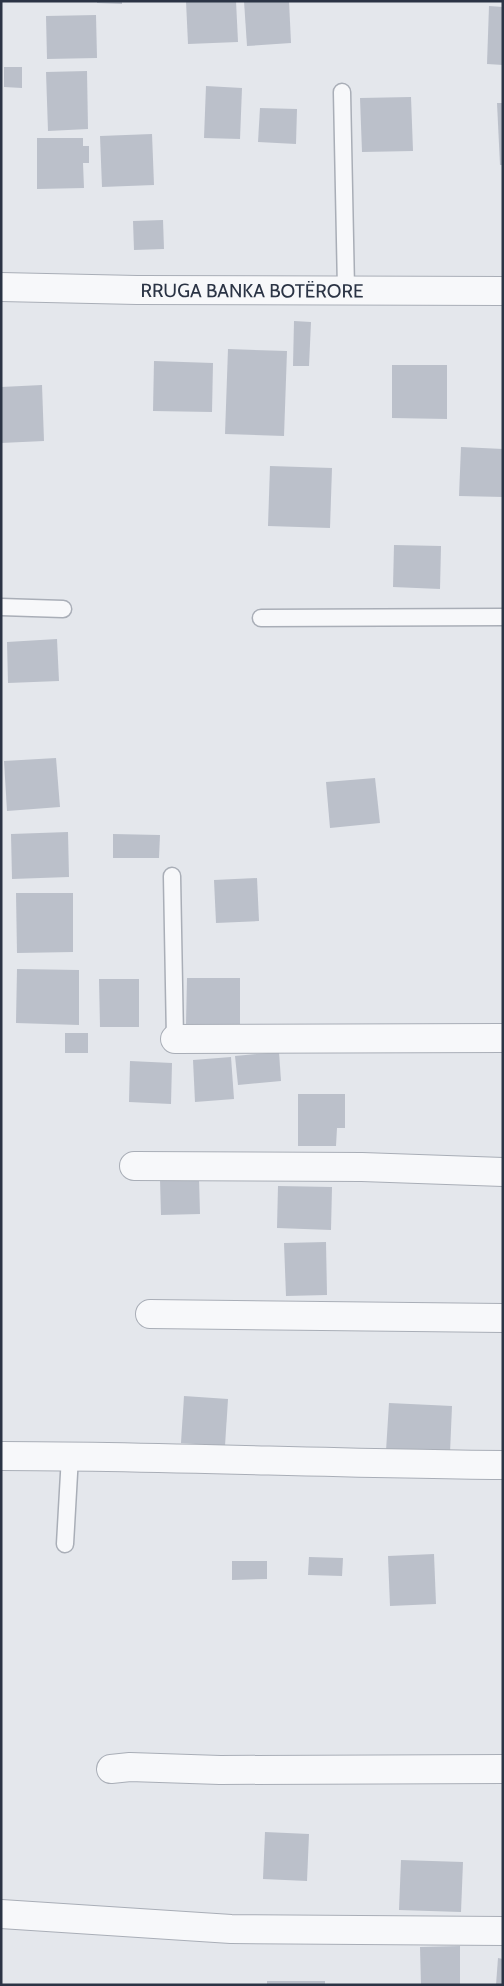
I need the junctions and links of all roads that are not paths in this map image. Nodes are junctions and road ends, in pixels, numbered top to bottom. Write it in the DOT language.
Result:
graph roads {
  1 [pos="342,92"];
  2 [pos="2,281"];
  3 [pos="346,290"];
  4 [pos="503,291"];
  5 [pos="1,607"];
  6 [pos="63,609"];
  7 [pos="503,616"];
  8 [pos="261,618"];
  9 [pos="172,876"];
  10 [pos="503,1038"];
  11 [pos="175,1039"];
  12 [pos="134,1166"];
  13 [pos="503,1172"];
  14 [pos="150,1314"];
  15 [pos="503,1318"];
  16 [pos="1,1456"];
  17 [pos="70,1456"];
  18 [pos="503,1465"];
  19 [pos="65,1544"];
  20 [pos="112,1769"];
  21 [pos="503,1769"];
  22 [pos="1,1914"];
  23 [pos="503,1930"];
  1 -- 3 [label="lane"];
  2 -- 3 [label="street, RRUGA BANKA BOTËRORE"];
  3 -- 4 [label="street, RRUGA BANKA BOTËRORE"];
  5 -- 6 [label="lane"];
  7 -- 8 [label="lane"];
  9 -- 11 [label="lane"];
  10 -- 11 [label="street"];
  12 -- 13 [label="street"];
  14 -- 15 [label="street"];
  16 -- 17 [label="street"];
  17 -- 18 [label="street"];
  17 -- 19 [label="lane"];
  20 -- 21 [label="street"];
  22 -- 23 [label="street"];
}
